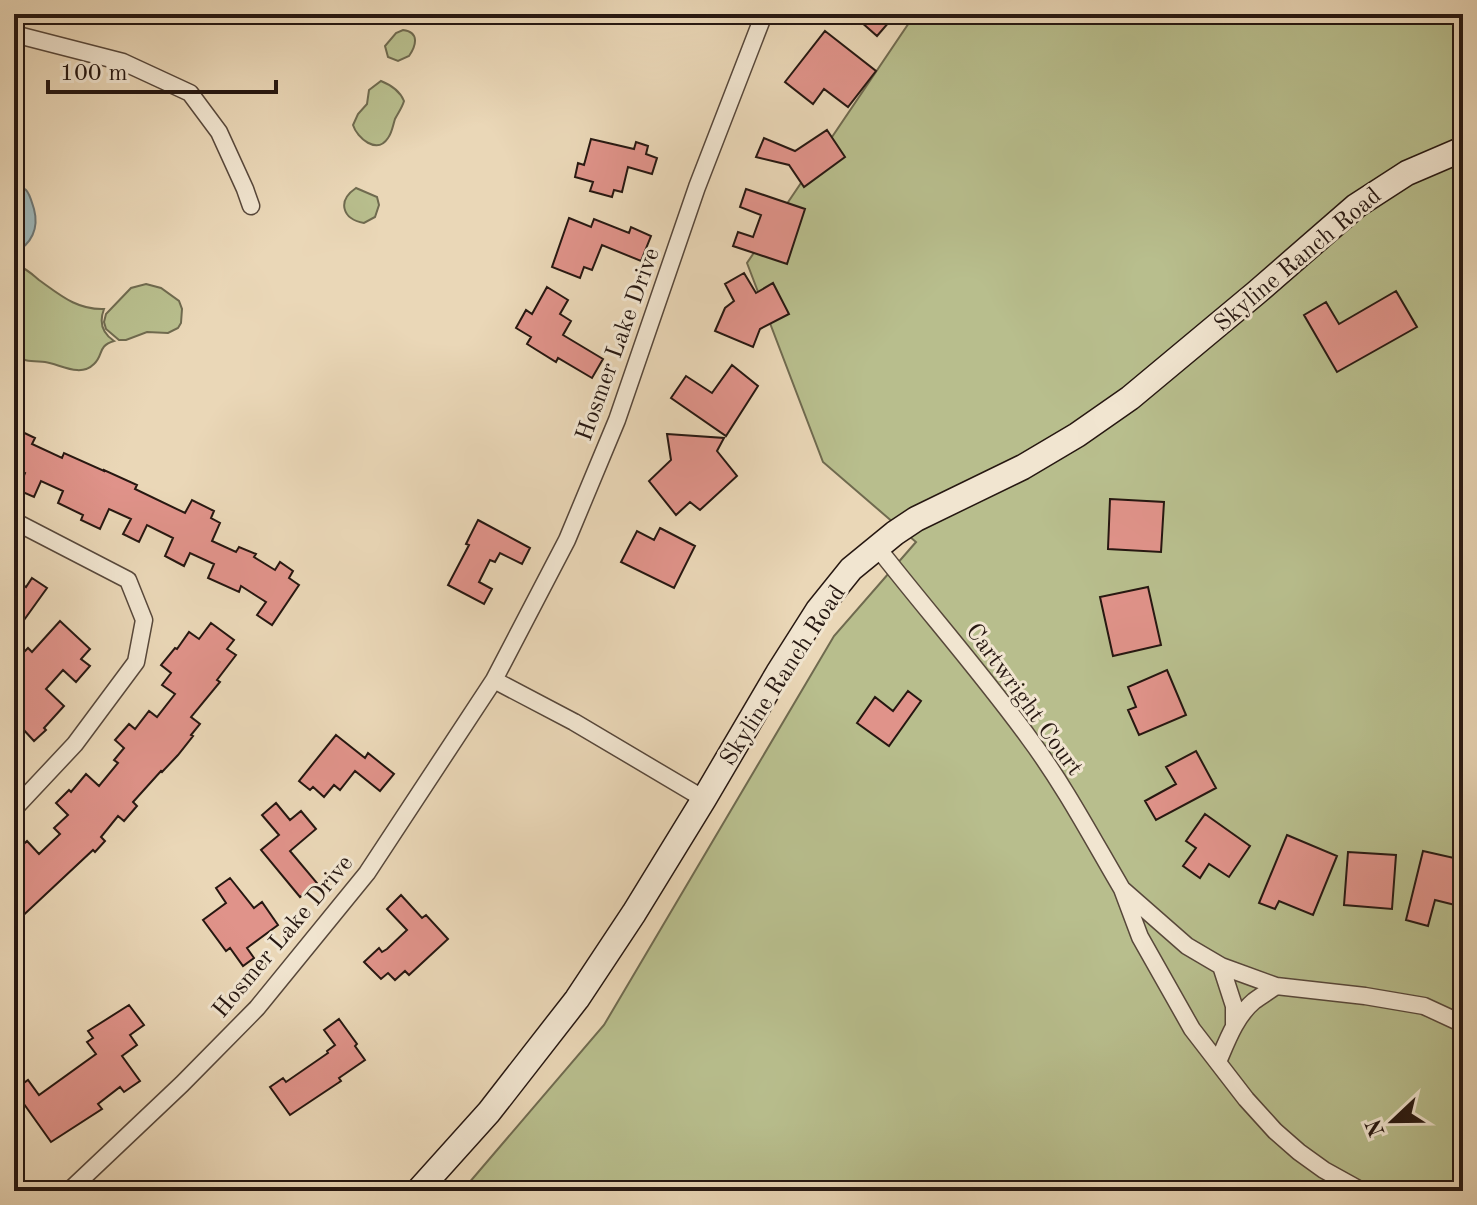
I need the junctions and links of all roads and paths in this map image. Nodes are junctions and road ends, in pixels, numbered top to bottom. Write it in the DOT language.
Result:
graph roads {
  1 [pos="764,14"];
  2 [pos="14,34"];
  3 [pos="1463,149"];
  4 [pos="251,206"];
  5 [pos="14,521"];
  6 [pos="877,547"];
  7 [pos="494,680"];
  8 [pos="704,799"];
  9 [pos="14,809"];
  10 [pos="1122,889"];
  11 [pos="1221,966"];
  12 [pos="1276,986"];
  13 [pos="1463,1024"];
  14 [pos="1234,1026"];
  15 [pos="1218,1062"];
  16 [pos="69,1191"];
  17 [pos="418,1191"];
  18 [pos="1362,1191"];
  1 -- 7 [label="street, Hosmer Lake Drive"];
  2 -- 4 [label="street"];
  3 -- 6 [label="street, Skyline Ranch Road"];
  5 -- 9 [label="street"];
  6 -- 8 [label="street, Skyline Ranch Road"];
  6 -- 10 [label="street, Cartwright Court"];
  7 -- 8 [label="street"];
  7 -- 16 [label="street, Hosmer Lake Drive"];
  8 -- 17 [label="street, Skyline Ranch Road"];
  10 -- 11 [label="street, Cartwright Court"];
  10 -- 15 [label="street, Cartwright Court"];
  11 -- 12 [label="street, Cartwright Court"];
  11 -- 14 [label="street"];
  12 -- 13 [label="street, Cartwright Court"];
  12 -- 14 [label="street"];
  14 -- 15 [label="street"];
  15 -- 18 [label="street, Cartwright Court"];
}
